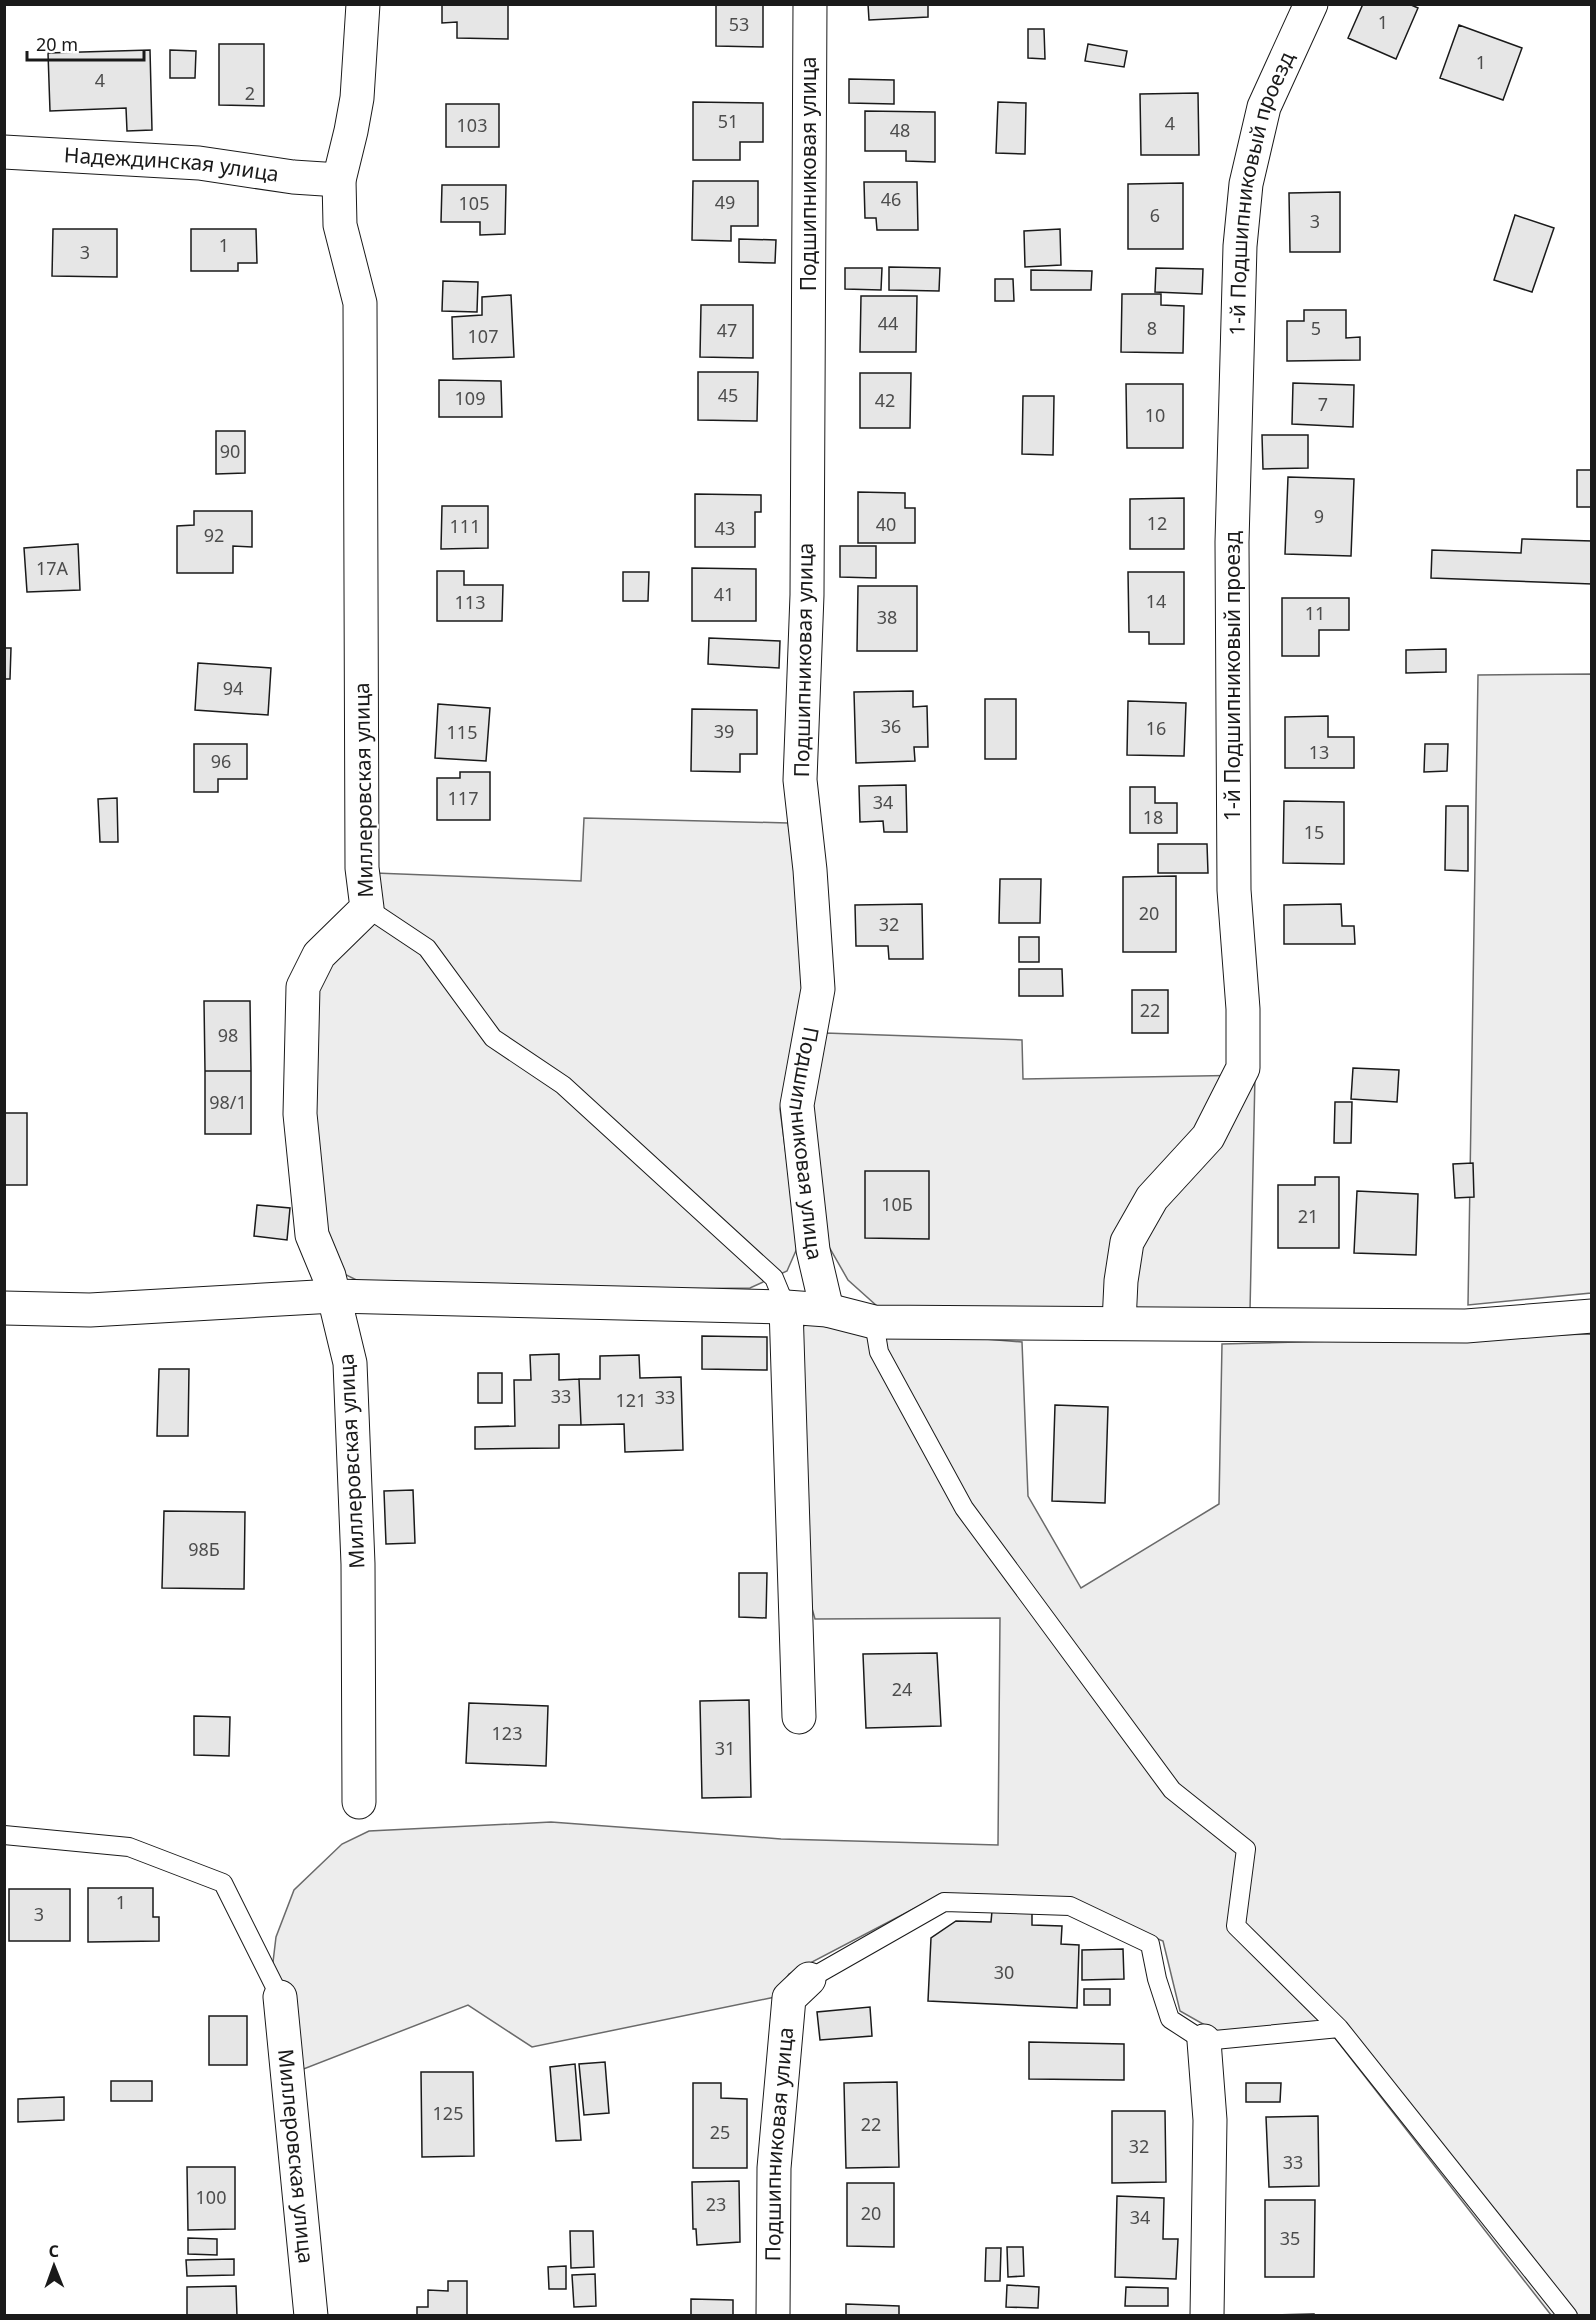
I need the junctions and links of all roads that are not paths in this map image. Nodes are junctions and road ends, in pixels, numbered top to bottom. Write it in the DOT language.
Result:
graph roads {
  1 [pos="363,4"];
  2 [pos="810,4"];
  3 [pos="1311,4"];
  4 [pos="4,152"];
  5 [pos="339,180"];
  6 [pos="367,908"];
  7 [pos="334,1296"];
  8 [pos="786,1307"];
  9 [pos="4,1308"];
  10 [pos="827,1310"];
  11 [pos="1592,1316"];
  12 [pos="874,1322"];
  13 [pos="1119,1323"];
  14 [pos="799,1717"];
  15 [pos="359,1802"];
  16 [pos="4,1835"];
  17 [pos="809,1979"];
  18 [pos="280,1997"];
  19 [pos="1339,2028"];
  20 [pos="1204,2041"];
  21 [pos="310,2316"];
  22 [pos="773,2316"];
  23 [pos="1206,2316"];
  24 [pos="1568,2316"];
  1 -- 5 [label="street, Миллеровская улица"];
  2 -- 10 [label="street, Подшипниковая улица"];
  3 -- 13 [label="street, 1-й Подшипниковый проезд"];
  4 -- 5 [label="street, Надеждинская улица"];
  5 -- 6 [label="street, Миллеровская улица"];
  6 -- 7 [label="street, Миллеровская улица"];
  6 -- 8 [label="lane"];
  7 -- 8 [label="street"];
  7 -- 9 [label="street"];
  7 -- 15 [label="street, Миллеровская улица"];
  8 -- 10 [label="street"];
  8 -- 14 [label="street"];
  10 -- 12 [label="street"];
  11 -- 13 [label="street"];
  12 -- 13 [label="street"];
  12 -- 19 [label="lane"];
  16 -- 18 [label="lane"];
  17 -- 20 [label="lane"];
  17 -- 22 [label="street, Подшипниковая улица"];
  18 -- 21 [label="street, Миллеровская улица"];
  19 -- 20 [label="lane"];
  19 -- 24 [label="lane"];
  20 -- 23 [label="street"];
}
